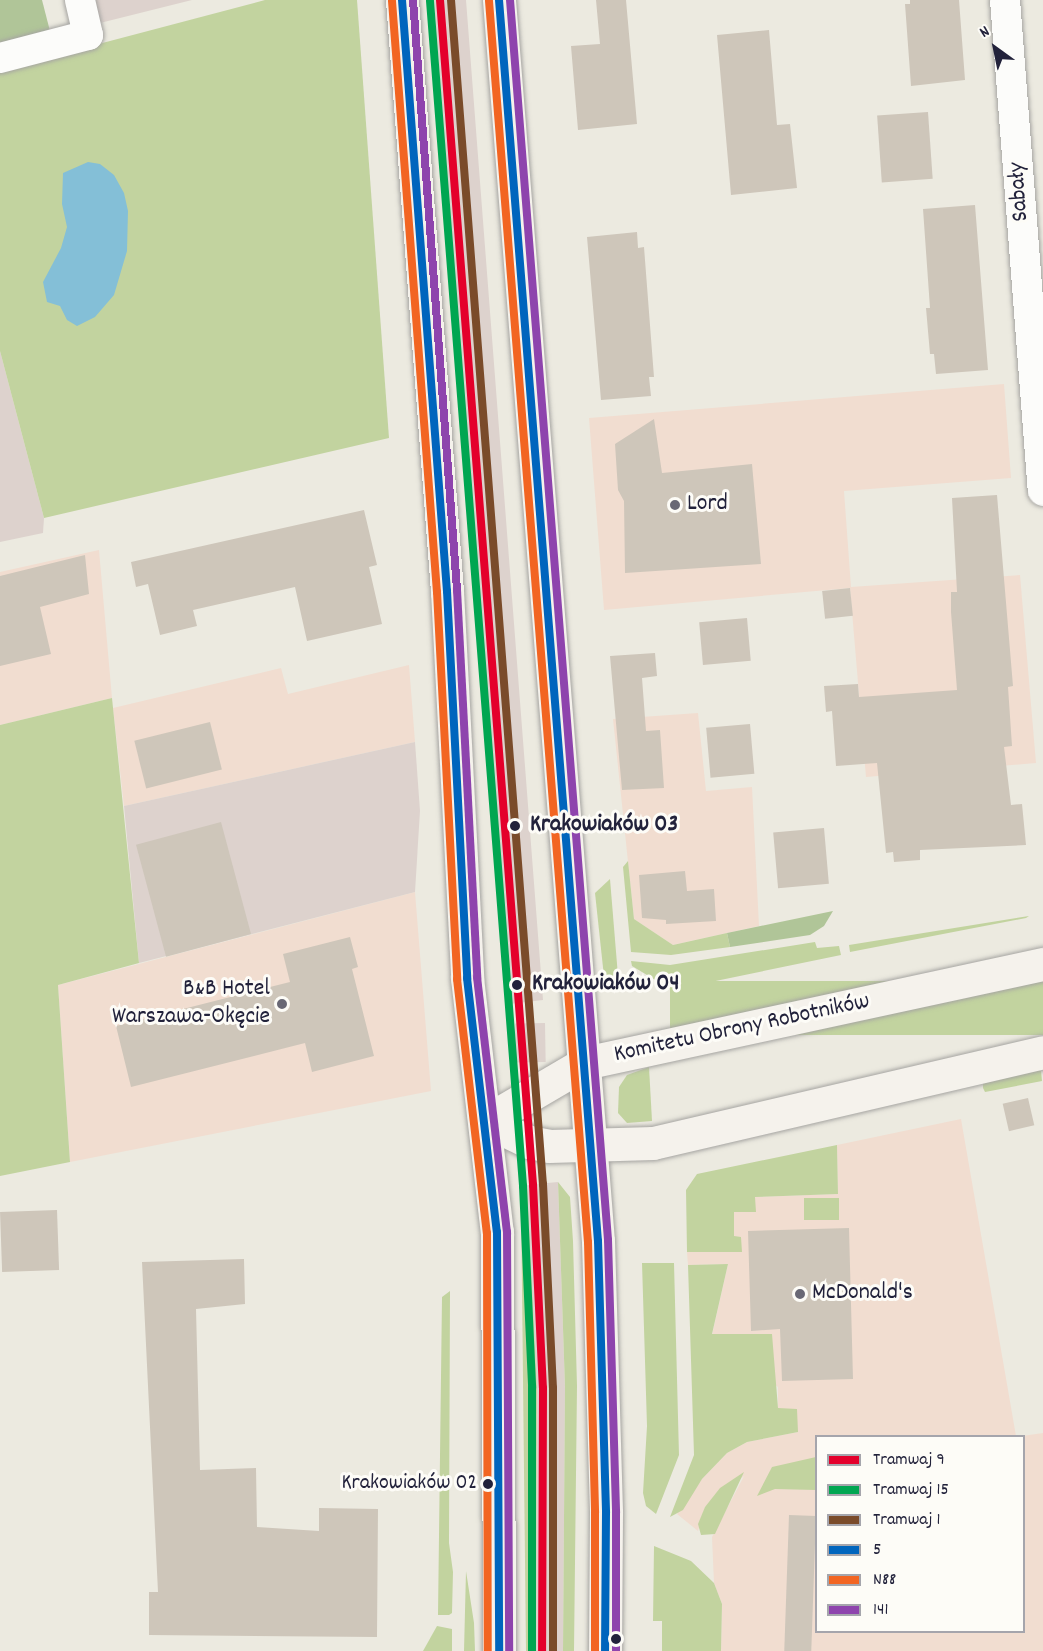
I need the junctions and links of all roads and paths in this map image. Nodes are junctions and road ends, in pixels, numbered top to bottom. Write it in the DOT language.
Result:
graph roads {
  1 [pos="80,0"];
  2 [pos="402,0"];
  3 [pos="499,0"];
  4 [pos="1005,0"];
  5 [pos="0,58"];
  6 [pos="1040,401"];
  7 [pos="1043,491"];
  8 [pos="1043,964"];
  9 [pos="1043,1052"];
  10 [pos="585,1063"];
  11 [pos="486,1121"];
  12 [pos="591,1147"];
  13 [pos="499,1651"];
  14 [pos="605,1651"];
  1 -- 5 [label="street"];
  2 -- 11 [label="main road"];
  3 -- 10 [label="main road"];
  4 -- 6 [label="street, Sabały"];
  6 -- 7 [label="street, Sabały"];
  8 -- 10 [label="main road, Komitetu Obrony Robotników"];
  9 -- 12 [label="main road"];
  10 -- 11 [label="main road, Komitetu Obrony Robotników"];
  10 -- 12 [label="main road"];
  11 -- 12 [label="main road"];
  11 -- 13 [label="main road"];
  12 -- 14 [label="main road"];
}
